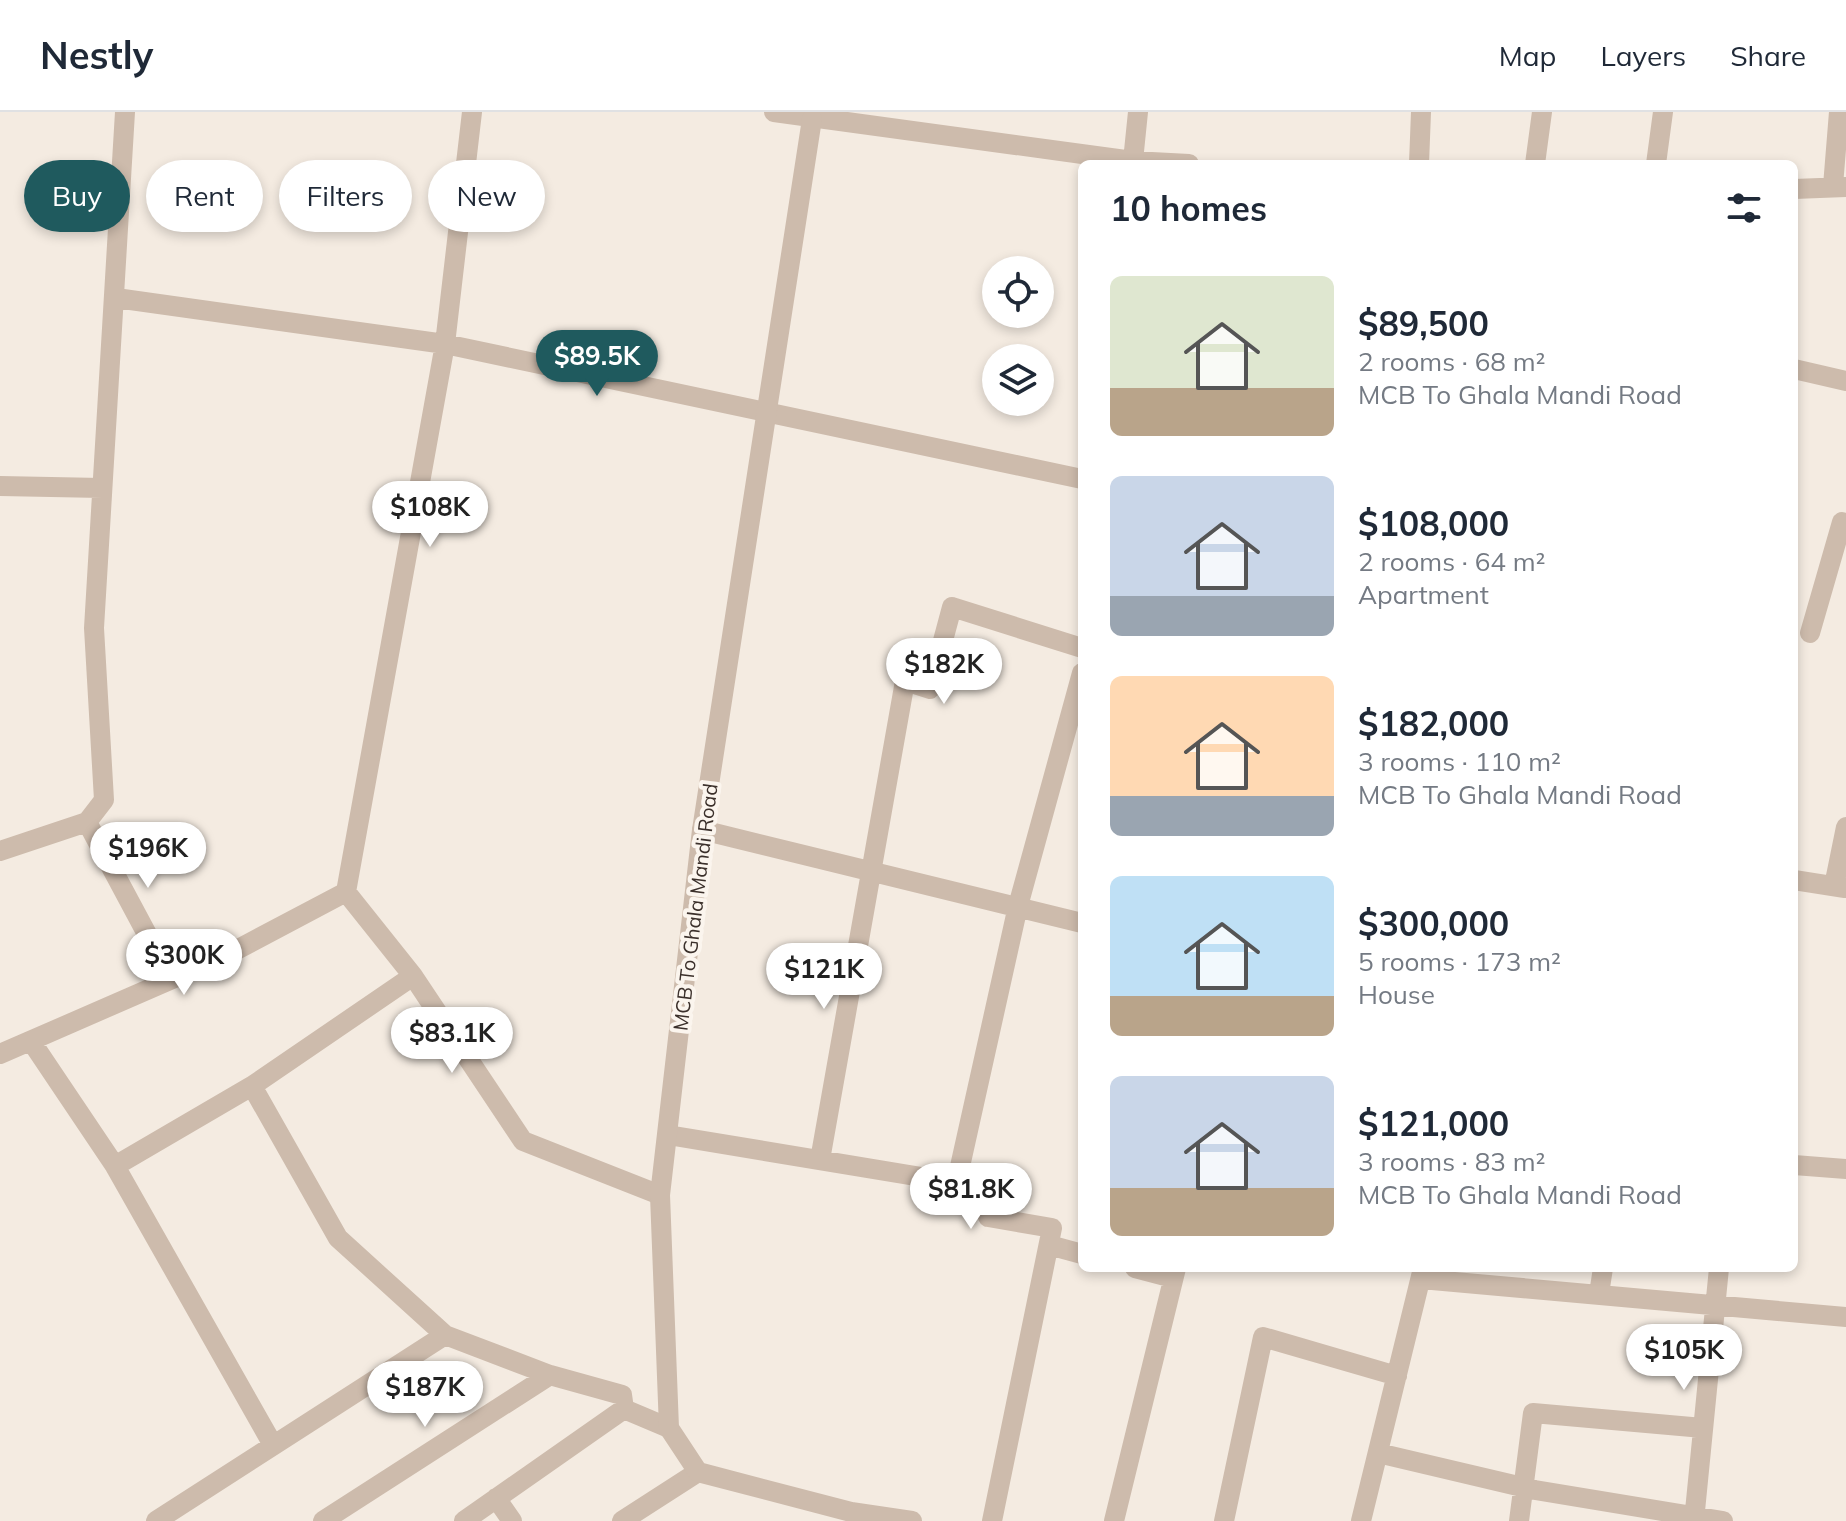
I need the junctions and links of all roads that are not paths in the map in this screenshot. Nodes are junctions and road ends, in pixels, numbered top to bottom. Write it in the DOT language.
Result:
graph roads {
  1 [pos="125,112"];
  2 [pos="472,112"];
  3 [pos="774,112"];
  4 [pos="1138,112"];
  5 [pos="1421,112"];
  6 [pos="1542,112"];
  7 [pos="1663,112"];
  8 [pos="1839,112"];
  9 [pos="812,119"];
  10 [pos="877,119"];
  11 [pos="1127,160"];
  12 [pos="1133,160"];
  13 [pos="1419,160"];
  14 [pos="1536,160"];
  15 [pos="1657,160"];
  16 [pos="1840,187"];
  17 [pos="1798,189"];
  18 [pos="116,298"];
  19 [pos="445,344"];
  20 [pos="1798,370"];
  21 [pos="1846,381"];
  22 [pos="770,412"];
  23 [pos="1078,478"];
  24 [pos="0,486"];
  25 [pos="102,488"];
  26 [pos="1845,521"];
  27 [pos="1810,633"];
  28 [pos="1078,647"];
  29 [pos="1078,688"];
  30 [pos="87,822"];
  31 [pos="1846,827"];
  32 [pos="702,830"];
  33 [pos="0,851"];
  34 [pos="872,870"];
  35 [pos="1798,881"];
  36 [pos="1840,887"];
  37 [pos="346,892"];
  38 [pos="1018,906"];
  39 [pos="1078,922"];
  40 [pos="413,976"];
  41 [pos="171,979"];
  42 [pos="31,1041"];
  43 [pos="0,1054"];
  44 [pos="252,1086"];
  45 [pos="668,1135"];
  46 [pos="820,1160"];
  47 [pos="1798,1165"];
  48 [pos="115,1166"];
  49 [pos="1846,1169"];
  50 [pos="957,1180"];
  51 [pos="660,1195"];
  52 [pos="1049,1245"];
  53 [pos="1078,1253"];
  54 [pos="1602,1272"];
  55 [pos="1718,1272"];
  56 [pos="1175,1273"];
  57 [pos="1422,1274"];
  58 [pos="1599,1294"];
  59 [pos="1714,1305"];
  60 [pos="1846,1317"];
  61 [pos="445,1335"];
  62 [pos="550,1375"];
  63 [pos="1397,1376"];
  64 [pos="624,1409"];
  65 [pos="669,1428"];
  66 [pos="1703,1428"];
  67 [pos="273,1445"];
  68 [pos="1378,1453"];
  69 [pos="698,1472"];
  70 [pos="1523,1487"];
  71 [pos="496,1498"];
  72 [pos="849,1516"];
  73 [pos="1694,1519"];
  74 [pos="156,1521"];
  75 [pos="323,1521"];
  76 [pos="464,1521"];
  77 [pos="512,1521"];
  78 [pos="622,1521"];
  79 [pos="912,1521"];
  80 [pos="992,1521"];
  81 [pos="1114,1521"];
  82 [pos="1224,1521"];
  83 [pos="1361,1521"];
  84 [pos="1519,1521"];
  85 [pos="1723,1521"];
  1 -- 18 [label="street"];
  2 -- 19 [label="street"];
  3 -- 9 [label="street"];
  4 -- 12 [label="street"];
  5 -- 13 [label="street"];
  6 -- 14 [label="street"];
  7 -- 15 [label="street"];
  8 -- 16 [label="street"];
  9 -- 10 [label="street"];
  9 -- 22 [label="street, MCB To Ghala Mandi Road"];
  10 -- 11 [label="street"];
  16 -- 17 [label="street"];
  18 -- 19 [label="street"];
  18 -- 25 [label="street"];
  19 -- 22 [label="street"];
  19 -- 37 [label="street"];
  20 -- 21 [label="street"];
  22 -- 23 [label="street"];
  22 -- 32 [label="street, MCB To Ghala Mandi Road"];
  24 -- 25 [label="street"];
  25 -- 30 [label="street"];
  26 -- 27 [label="street"];
  28 -- 34 [label="street"];
  29 -- 38 [label="street"];
  30 -- 33 [label="street"];
  30 -- 41 [label="street"];
  31 -- 36 [label="street"];
  32 -- 34 [label="street"];
  32 -- 45 [label="street, MCB To Ghala Mandi Road"];
  34 -- 38 [label="street"];
  34 -- 46 [label="street"];
  35 -- 36 [label="street"];
  37 -- 40 [label="street"];
  37 -- 41 [label="street"];
  38 -- 39 [label="street"];
  38 -- 50 [label="street"];
  40 -- 44 [label="street"];
  40 -- 51 [label="street"];
  41 -- 42 [label="street"];
  42 -- 43 [label="street"];
  42 -- 48 [label="street"];
  44 -- 48 [label="street"];
  44 -- 61 [label="street"];
  45 -- 46 [label="street"];
  45 -- 51 [label="street, MCB To Ghala Mandi Road"];
  46 -- 50 [label="street"];
  47 -- 49 [label="street"];
  48 -- 67 [label="street"];
  50 -- 52 [label="street"];
  51 -- 65 [label="street, MCB To Ghala Mandi Road"];
  52 -- 53 [label="street"];
  52 -- 80 [label="street"];
  54 -- 58 [label="street"];
  55 -- 59 [label="street"];
  56 -- 81 [label="street"];
  57 -- 58 [label="street"];
  57 -- 63 [label="street"];
  58 -- 59 [label="street"];
  59 -- 60 [label="street"];
  59 -- 66 [label="street"];
  61 -- 62 [label="street"];
  61 -- 67 [label="street"];
  62 -- 64 [label="street"];
  62 -- 75 [label="street"];
  63 -- 68 [label="street"];
  63 -- 82 [label="street"];
  64 -- 65 [label="street"];
  64 -- 71 [label="street"];
  65 -- 69 [label="street"];
  66 -- 70 [label="street"];
  66 -- 73 [label="street"];
  67 -- 74 [label="street"];
  68 -- 70 [label="street"];
  68 -- 83 [label="street"];
  69 -- 72 [label="street"];
  69 -- 78 [label="street"];
  70 -- 73 [label="street"];
  70 -- 84 [label="street"];
  71 -- 76 [label="street"];
  71 -- 77 [label="street"];
  72 -- 79 [label="street"];
  73 -- 85 [label="street"];
}
